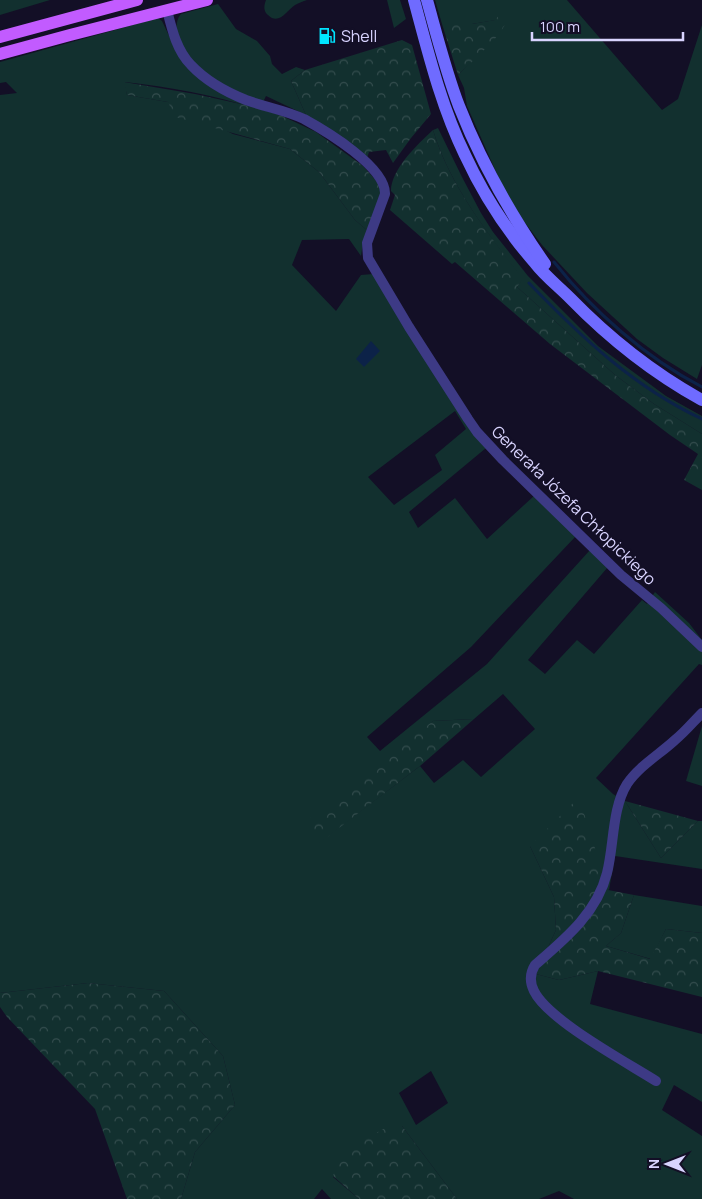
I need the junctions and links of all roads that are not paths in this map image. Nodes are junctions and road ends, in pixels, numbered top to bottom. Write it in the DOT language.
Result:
graph roads {
  1 [pos="138,0"];
  2 [pos="207,0"];
  3 [pos="414,0"];
  4 [pos="428,0"];
  5 [pos="167,10"];
  6 [pos="0,37"];
  7 [pos="0,54"];
  8 [pos="561,290"];
  9 [pos="702,400"];
  10 [pos="702,648"];
  11 [pos="702,713"];
  12 [pos="656,1081"];
  1 -- 6 [label="main road"];
  2 -- 5 [label="main road"];
  3 -- 8 [label="main road"];
  4 -- 8 [label="main road"];
  5 -- 7 [label="main road"];
  5 -- 10 [label="street, Generała Józefa Chłopickiego"];
  8 -- 9 [label="main road"];
  11 -- 12 [label="street"];
}
